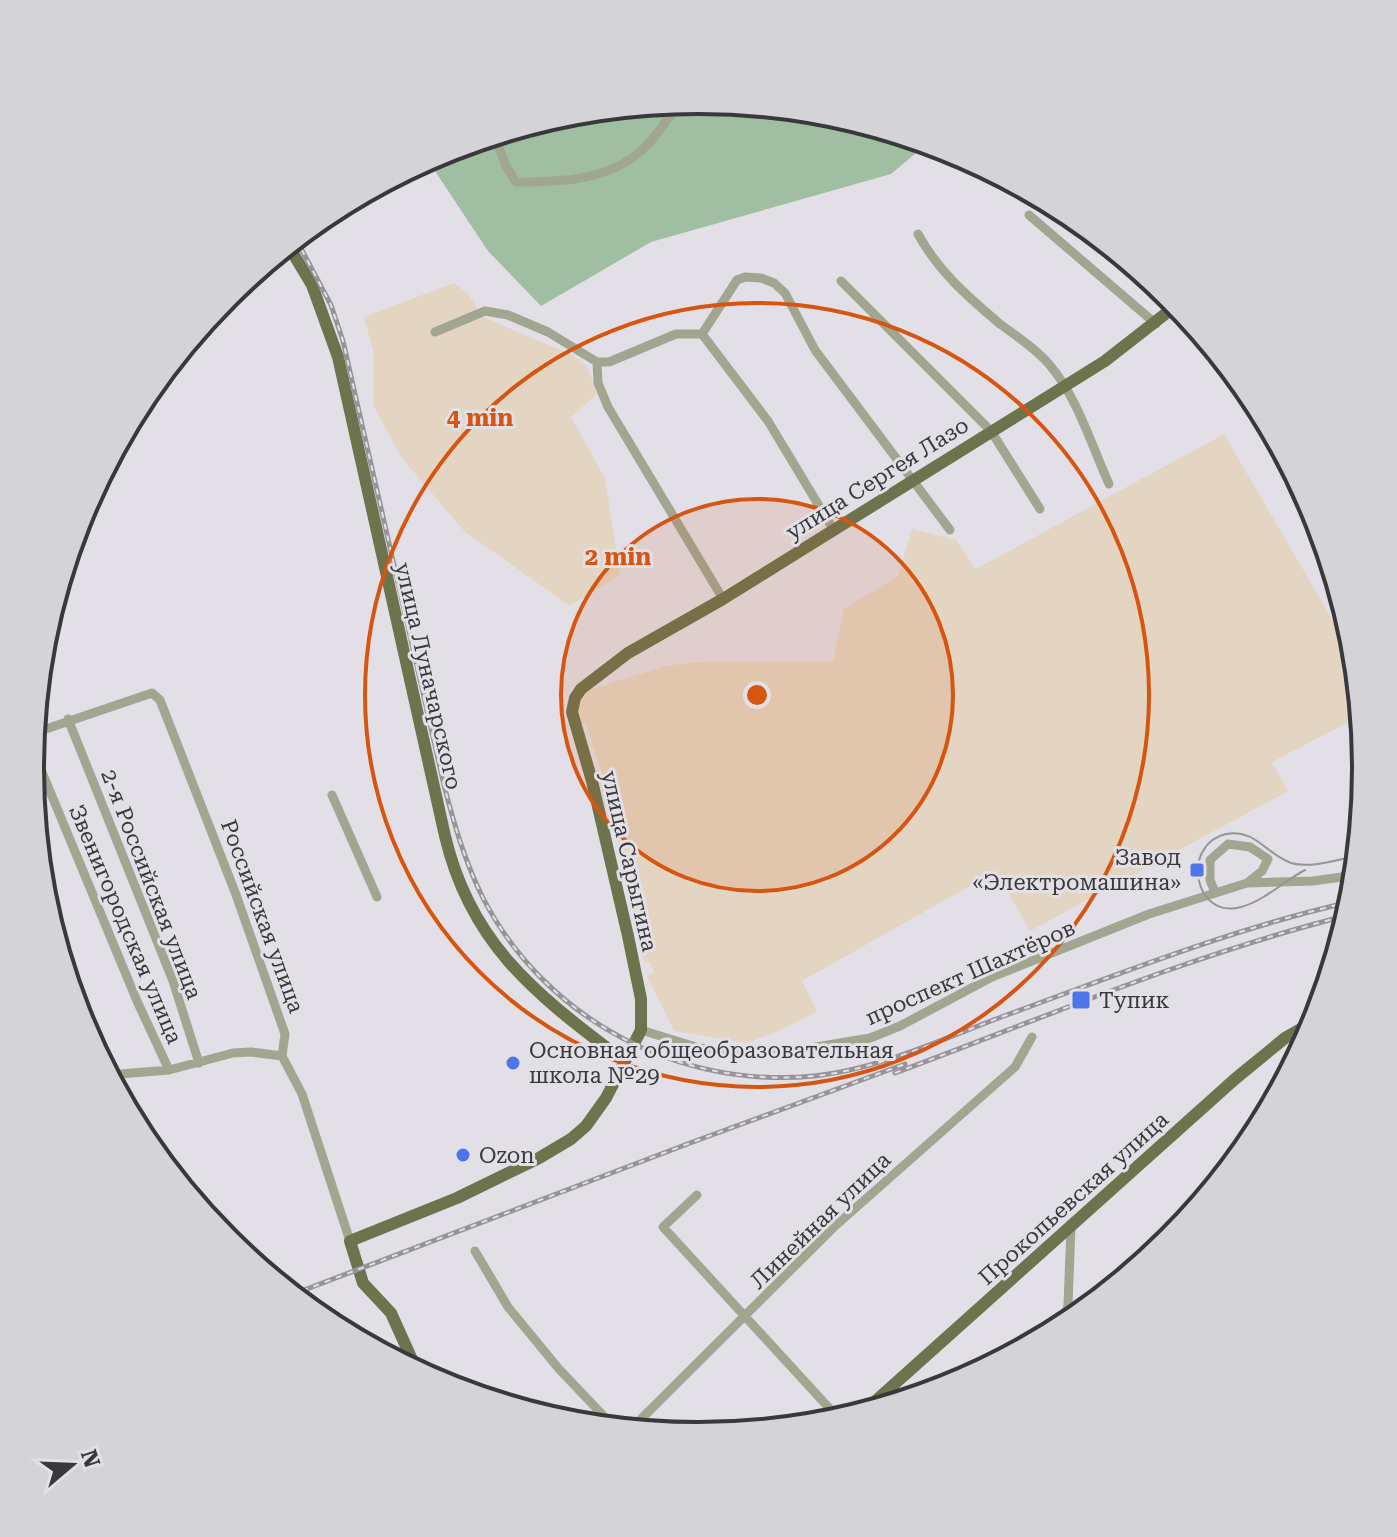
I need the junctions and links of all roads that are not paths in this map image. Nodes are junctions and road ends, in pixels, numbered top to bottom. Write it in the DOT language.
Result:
graph roads {
  1 [pos="672,115"];
  2 [pos="498,146"];
  3 [pos="1029,215"];
  4 [pos="918,234"];
  5 [pos="294,254"];
  6 [pos="841,281"];
  7 [pos="1168,313"];
  8 [pos="1156,324"];
  9 [pos="435,332"];
  10 [pos="702,334"];
  11 [pos="597,362"];
  12 [pos="1065,386"];
  13 [pos="991,431"];
  14 [pos="915,479"];
  15 [pos="1109,484"];
  16 [pos="1040,509"];
  17 [pos="833,529"];
  18 [pos="950,530"];
  19 [pos="723,599"];
  20 [pos="592,678"];
  21 [pos="68,719"];
  22 [pos="45,728"];
  23 [pos="44,779"];
  24 [pos="332,795"];
  25 [pos="1343,877"];
  26 [pos="1247,883"];
  27 [pos="1215,892"];
  28 [pos="377,897"];
  29 [pos="641,1030"];
  30 [pos="1298,1031"];
  31 [pos="1032,1037"];
  32 [pos="282,1056"];
  33 [pos="626,1058"];
  34 [pos="199,1063"];
  35 [pos="169,1070"];
  36 [pos="120,1074"];
  37 [pos="697,1195"];
  38 [pos="1071,1227"];
  39 [pos="350,1241"];
  40 [pos="475,1251"];
  41 [pos="1068,1305"];
  42 [pos="1071,1306"];
  43 [pos="1067,1309"];
  44 [pos="745,1317"];
  45 [pos="411,1357"];
  46 [pos="880,1397"];
  47 [pos="830,1409"];
  48 [pos="603,1415"];
  49 [pos="640,1420"];
  1 -- 2 [label="street"];
  3 -- 8 [label="street"];
  4 -- 12 [label="street"];
  5 -- 33 [label="main road, улица Луначарского"];
  6 -- 13 [label="street"];
  7 -- 8 [label="main road, улица Сергея Лазо"];
  8 -- 12 [label="main road, улица Сергея Лазо"];
  9 -- 11 [label="street"];
  10 -- 11 [label="street"];
  10 -- 14 [label="street"];
  10 -- 17 [label="street"];
  11 -- 19 [label="street"];
  12 -- 13 [label="main road, улица Сергея Лазо"];
  12 -- 15 [label="street"];
  13 -- 14 [label="main road, улица Сергея Лазо"];
  13 -- 16 [label="street"];
  14 -- 17 [label="main road, улица Сергея Лазо"];
  14 -- 18 [label="street"];
  17 -- 19 [label="main road, улица Сергея Лазо"];
  19 -- 20 [label="main road, улица Сергея Лазо"];
  20 -- 29 [label="main road, улица Сарыгина"];
  21 -- 22 [label="street"];
  21 -- 32 [label="street, Российская улица"];
  21 -- 34 [label="street, 2-я Российская улица"];
  23 -- 35 [label="street, Звенигородская улица"];
  24 -- 28 [label="street"];
  25 -- 26 [label="street, проспект Шахтёров"];
  26 -- 27 [label="street, проспект Шахтёров"];
  26 -- 27 [label="street"];
  27 -- 29 [label="street, проспект Шахтёров"];
  29 -- 33 [label="main road"];
  30 -- 38 [label="main road, Прокопьевская улица"];
  31 -- 44 [label="street, Линейная улица"];
  32 -- 34 [label="street"];
  32 -- 39 [label="street, Российская улица"];
  33 -- 39 [label="main road"];
  34 -- 35 [label="street"];
  35 -- 36 [label="street"];
  37 -- 44 [label="street"];
  38 -- 41 [label="street"];
  38 -- 46 [label="main road, Прокопьевская улица"];
  39 -- 45 [label="main road, Российская улица"];
  40 -- 48 [label="street"];
  41 -- 42 [label="street"];
  41 -- 43 [label="street"];
  44 -- 47 [label="street"];
  44 -- 49 [label="street, Линейная улица"];
}
